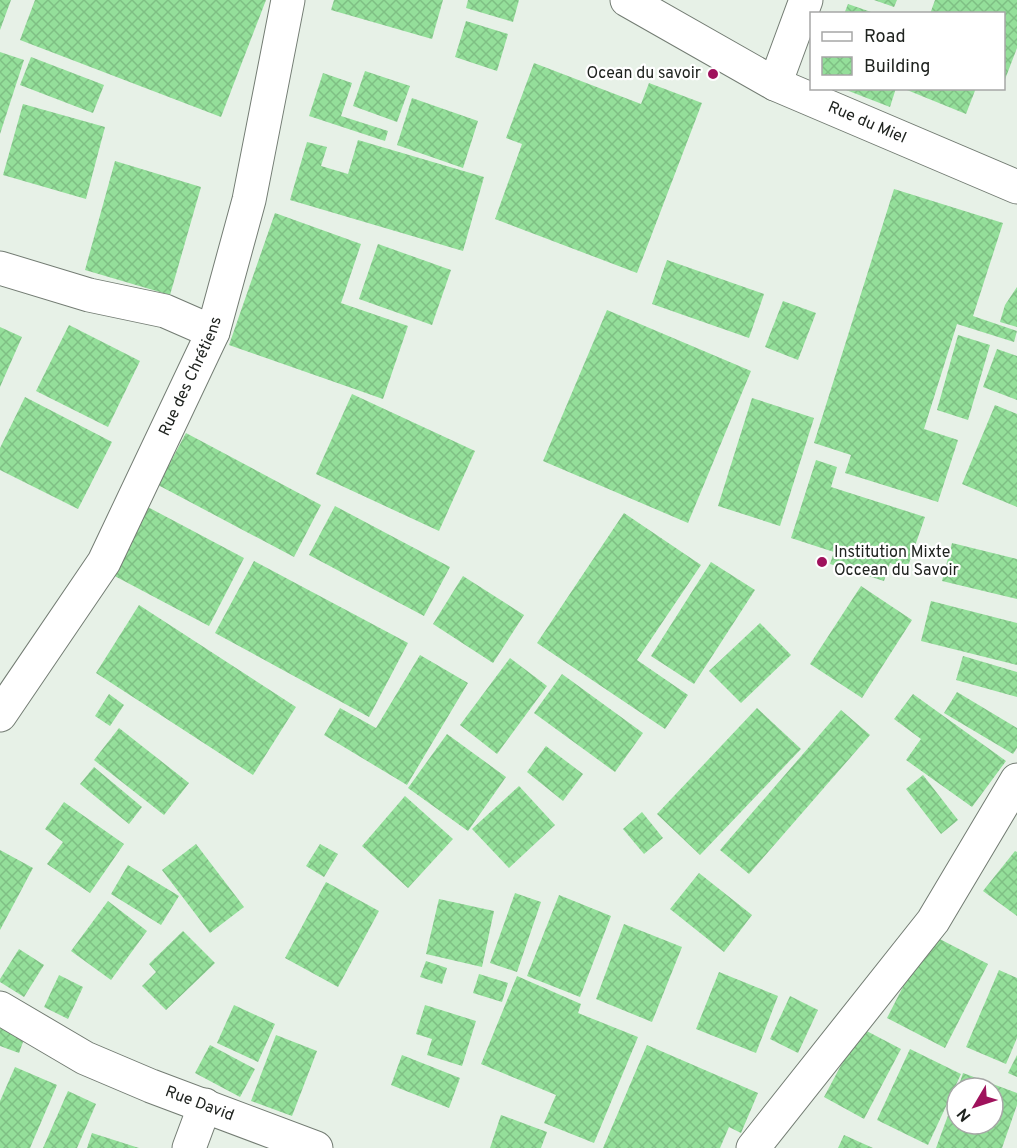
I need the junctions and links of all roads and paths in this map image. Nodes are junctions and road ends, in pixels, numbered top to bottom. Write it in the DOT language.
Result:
graph roads {
  1 [pos="288,0"];
  2 [pos="627,0"];
  3 [pos="806,0"];
  4 [pos="775,84"];
  5 [pos="1017,187"];
  6 [pos="0,268"];
  7 [pos="213,332"];
  8 [pos="0,715"];
  9 [pos="1017,780"];
  10 [pos="0,1008"];
  11 [pos="205,1105"];
  12 [pos="189,1148"];
  13 [pos="316,1148"];
  14 [pos="753,1148"];
  1 -- 7 [label="street, Rue des Chrétiens"];
  2 -- 4 [label="street, Rue du Miel"];
  3 -- 4 [label="street"];
  4 -- 5 [label="street, Rue du Miel"];
  6 -- 7 [label="street"];
  7 -- 8 [label="street, Rue des Chrétiens"];
  9 -- 14 [label="street"];
  10 -- 11 [label="street, Rue David"];
  11 -- 12 [label="street"];
  11 -- 13 [label="street, Rue David"];
}
